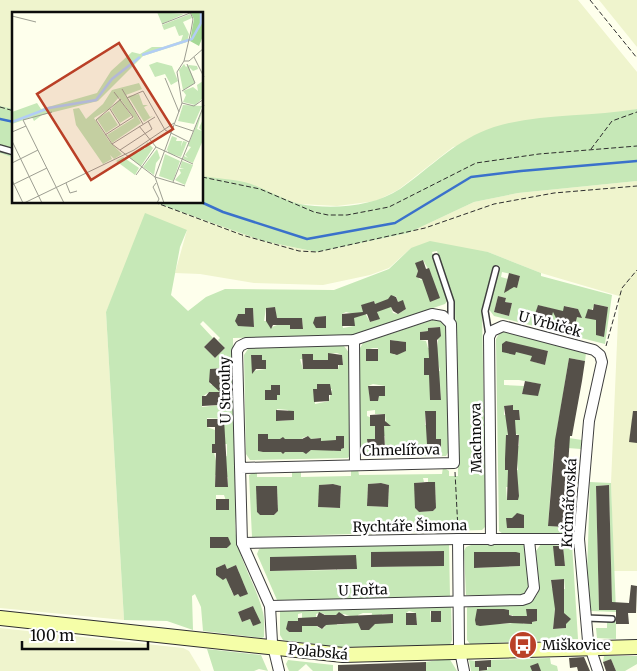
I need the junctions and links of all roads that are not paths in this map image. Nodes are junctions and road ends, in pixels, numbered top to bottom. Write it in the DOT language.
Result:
graph roads {
  1 [pos="436,257"];
  2 [pos="496,269"];
  3 [pos="451,324"];
  4 [pos="489,337"];
  5 [pos="354,340"];
  6 [pos="602,362"];
  7 [pos="355,465"];
  8 [pos="240,468"];
  9 [pos="458,535"];
  10 [pos="579,539"];
  11 [pos="491,540"];
  12 [pos="529,540"];
  13 [pos="242,543"];
  14 [pos="457,601"];
  15 [pos="270,606"];
  16 [pos="0,618"];
  17 [pos="586,618"];
  18 [pos="612,618"];
  19 [pos="637,647"];
  20 [pos="273,648"];
  21 [pos="589,648"];
  22 [pos="460,653"];
  23 [pos="279,671"];
  24 [pos="464,671"];
  25 [pos="598,671"];
  1 -- 3 [label="lane"];
  2 -- 4 [label="lane"];
  3 -- 5 [label="street, U Strouhy"];
  3 -- 7 [label="street, Chmelířova"];
  4 -- 6 [label="street, U Vrbiček"];
  4 -- 11 [label="street, Machnova"];
  5 -- 7 [label="street"];
  5 -- 8 [label="street, U Strouhy"];
  6 -- 10 [label="street, Krčmářovská"];
  7 -- 8 [label="street, Chmelířova"];
  8 -- 13 [label="street, U Strouhy"];
  9 -- 11 [label="street, Rychtáře Šimona"];
  9 -- 13 [label="street, Rychtáře Šimona"];
  9 -- 14 [label="street"];
  10 -- 12 [label="street, Rychtáře Šimona"];
  10 -- 17 [label="street, Krčmářovská"];
  11 -- 12 [label="street, Rychtáře Šimona"];
  12 -- 14 [label="street"];
  13 -- 15 [label="street, U Strouhy"];
  14 -- 15 [label="street, U Fořta"];
  14 -- 22 [label="street"];
  15 -- 20 [label="street, U Strouhy"];
  16 -- 20 [label="street, Polabská"];
  17 -- 18 [label="lane"];
  17 -- 21 [label="street, Krčmářovská"];
  19 -- 21 [label="street, Polabská"];
  20 -- 22 [label="street, Polabská"];
  20 -- 23 [label="street, U Strouhy"];
  21 -- 22 [label="street, Polabská"];
  21 -- 25 [label="street, Krčmářovská"];
  22 -- 24 [label="street"];
}
